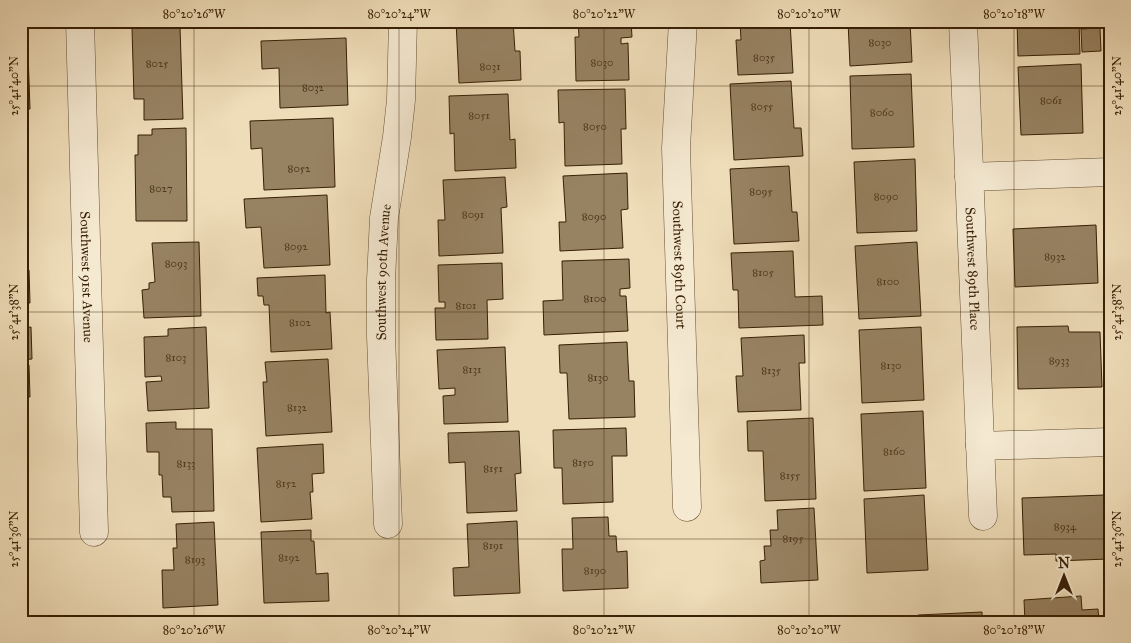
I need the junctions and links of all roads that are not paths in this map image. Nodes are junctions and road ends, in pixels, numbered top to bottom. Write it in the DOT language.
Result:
graph roads {
  1 [pos="80,21"];
  2 [pos="403,21"];
  3 [pos="683,21"];
  4 [pos="963,21"];
  5 [pos="1110,172"];
  6 [pos="969,177"];
  7 [pos="1110,442"];
  8 [pos="980,446"];
  9 [pos="687,507"];
  10 [pos="983,516"];
  11 [pos="388,524"];
  12 [pos="94,532"];
  1 -- 12 [label="street, Southwest 91st Avenue"];
  2 -- 11 [label="street, Southwest 90th Avenue"];
  3 -- 9 [label="street, Southwest 89th Court"];
  4 -- 6 [label="street, Southwest 89th Place"];
  5 -- 6 [label="street"];
  6 -- 8 [label="street, Southwest 89th Place"];
  7 -- 8 [label="street"];
  8 -- 10 [label="street, Southwest 89th Place"];
}
